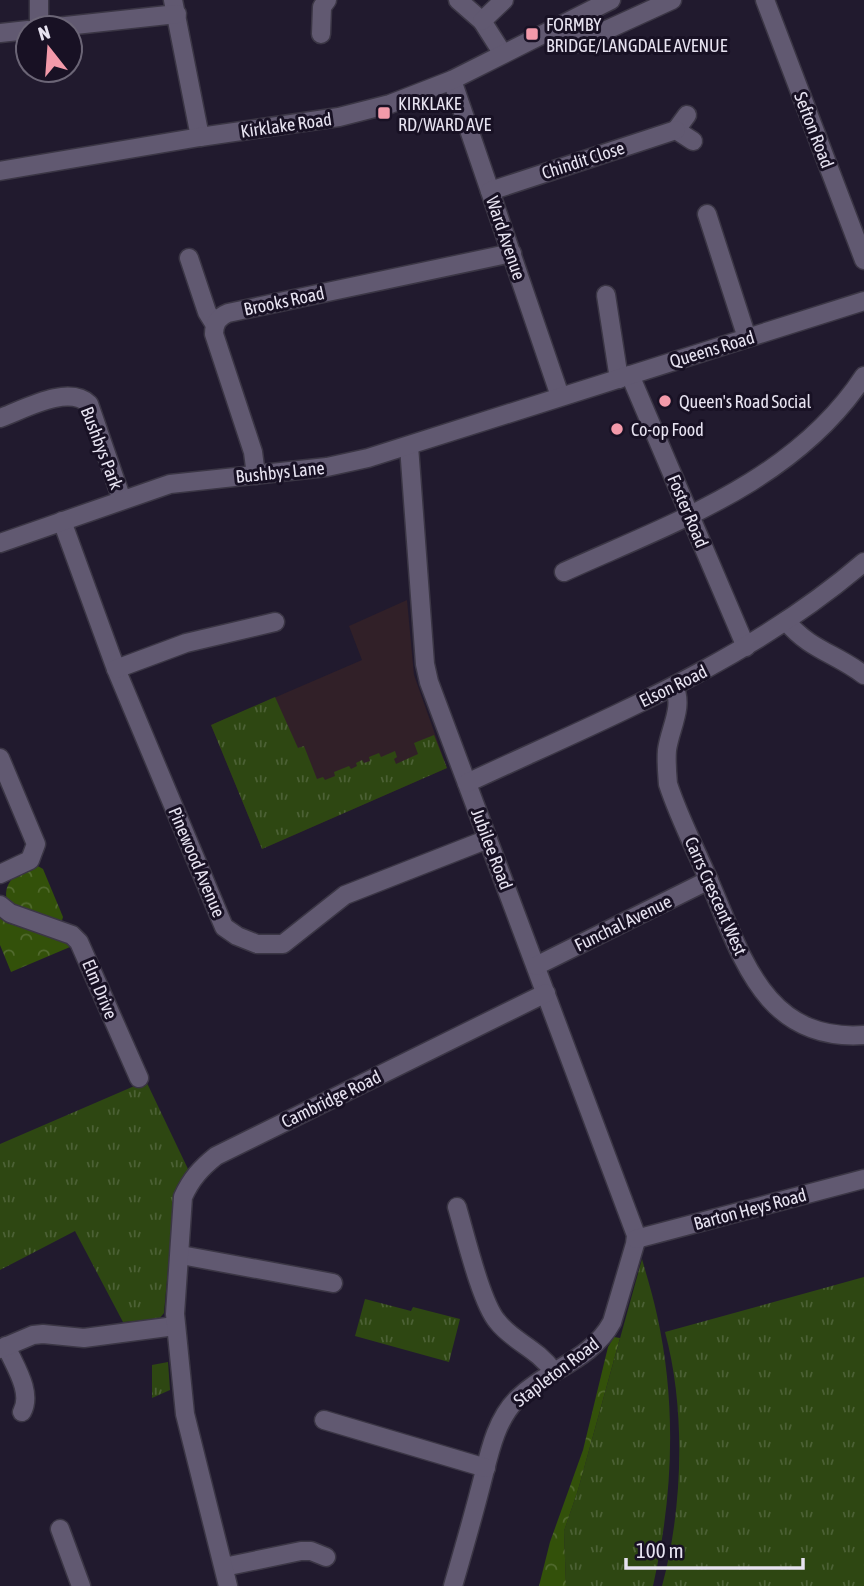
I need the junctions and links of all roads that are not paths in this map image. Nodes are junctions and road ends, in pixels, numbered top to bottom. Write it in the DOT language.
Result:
graph roads {
  1 [pos="327,0"];
  2 [pos="458,0"];
  3 [pos="504,0"];
  4 [pos="611,0"];
  5 [pos="672,0"];
  6 [pos="765,0"];
  7 [pos="175,7"];
  8 [pos="482,21"];
  9 [pos="84,22"];
  10 [pos="557,27"];
  11 [pos="321,34"];
  12 [pos="503,54"];
  13 [pos="452,80"];
  14 [pos="200,137"];
  15 [pos="693,141"];
  16 [pos="0,171"];
  17 [pos="490,191"];
  18 [pos="707,214"];
  19 [pos="512,253"];
  20 [pos="189,258"];
  21 [pos="864,260"];
  22 [pos="606,295"];
  23 [pos="864,302"];
  24 [pos="215,325"];
  25 [pos="747,338"];
  26 [pos="864,376"];
  27 [pos="624,377"];
  28 [pos="560,396"];
  29 [pos="0,418"];
  30 [pos="409,446"];
  31 [pos="256,475"];
  32 [pos="122,500"];
  33 [pos="689,516"];
  34 [pos="62,521"];
  35 [pos="0,542"];
  36 [pos="864,562"];
  37 [pos="564,572"];
  38 [pos="786,621"];
  39 [pos="275,622"];
  40 [pos="746,647"];
  41 [pos="116,669"];
  42 [pos="864,675"];
  43 [pos="674,686"];
  44 [pos="0,758"];
  45 [pos="467,783"];
  46 [pos="488,839"];
  47 [pos="0,874"];
  48 [pos="709,880"];
  49 [pos="0,905"];
  50 [pos="536,966"];
  51 [pos="546,993"];
  52 [pos="864,1035"];
  53 [pos="139,1078"];
  54 [pos="864,1179"];
  55 [pos="457,1207"];
  56 [pos="636,1239"];
  57 [pos="181,1255"];
  58 [pos="333,1283"];
  59 [pos="176,1326"];
  60 [pos="3,1348"];
  61 [pos="554,1372"];
  62 [pos="22,1412"];
  63 [pos="324,1420"];
  64 [pos="486,1468"];
  65 [pos="60,1529"];
  66 [pos="326,1557"];
  67 [pos="224,1567"];
  68 [pos="81,1586"];
  69 [pos="229,1586"];
  70 [pos="453,1586"];
  1 -- 11 [label="street"];
  2 -- 8 [label="street"];
  3 -- 8 [label="street"];
  4 -- 10 [label="street, Kirklake Road"];
  5 -- 10 [label="street"];
  6 -- 21 [label="street, Sefton Road"];
  7 -- 9 [label="street"];
  7 -- 14 [label="street"];
  8 -- 12 [label="street"];
  10 -- 12 [label="street, Kirklake Road"];
  12 -- 13 [label="street, Kirklake Road"];
  13 -- 14 [label="street, Kirklake Road"];
  13 -- 17 [label="street, Ward Avenue"];
  14 -- 16 [label="street, Kirklake Road"];
  15 -- 17 [label="street, Chindit Close"];
  17 -- 19 [label="street, Ward Avenue"];
  18 -- 25 [label="street"];
  19 -- 24 [label="street, Brooks Road"];
  19 -- 28 [label="street, Ward Avenue"];
  20 -- 24 [label="street"];
  22 -- 27 [label="street, Foster Road"];
  23 -- 25 [label="street, Queens Road"];
  24 -- 31 [label="street"];
  25 -- 27 [label="street, Queens Road"];
  26 -- 33 [label="street"];
  27 -- 28 [label="street, Queens Road"];
  27 -- 33 [label="street, Foster Road"];
  28 -- 30 [label="street, Bushbys Lane"];
  29 -- 32 [label="street, Bushbys Park"];
  30 -- 31 [label="street, Bushbys Lane"];
  30 -- 45 [label="street, Jubilee Road"];
  31 -- 32 [label="street, Bushbys Lane"];
  32 -- 34 [label="street, Bushbys Lane"];
  33 -- 37 [label="street"];
  33 -- 40 [label="street, Foster Road"];
  34 -- 35 [label="street, Bushbys Lane"];
  34 -- 41 [label="street, Pinewood Avenue"];
  36 -- 38 [label="street, Elson Road"];
  38 -- 40 [label="street, Elson Road"];
  38 -- 42 [label="street"];
  39 -- 41 [label="street"];
  40 -- 43 [label="street, Elson Road"];
  41 -- 46 [label="street, Pinewood Avenue"];
  43 -- 45 [label="street, Elson Road"];
  43 -- 48 [label="street, Carrs Crescent West"];
  44 -- 47 [label="street"];
  45 -- 46 [label="street, Jubilee Road"];
  46 -- 50 [label="street, Jubilee Road"];
  48 -- 50 [label="street, Funchal Avenue"];
  48 -- 52 [label="street, Carrs Crescent West"];
  49 -- 53 [label="street, Elm Drive"];
  50 -- 51 [label="street, Jubilee Road"];
  51 -- 56 [label="street, Jubilee Road"];
  51 -- 57 [label="street, Cambridge Road"];
  54 -- 56 [label="street, Barton Heys Road"];
  55 -- 61 [label="street"];
  56 -- 61 [label="street, Stapleton Road"];
  57 -- 58 [label="street"];
  57 -- 59 [label="street"];
  59 -- 60 [label="street"];
  59 -- 67 [label="street"];
  60 -- 62 [label="street"];
  61 -- 64 [label="street, Stapleton Road"];
  63 -- 64 [label="street"];
  64 -- 70 [label="street, Stapleton Road"];
  65 -- 68 [label="street"];
  66 -- 67 [label="street"];
  67 -- 69 [label="street"];
}
